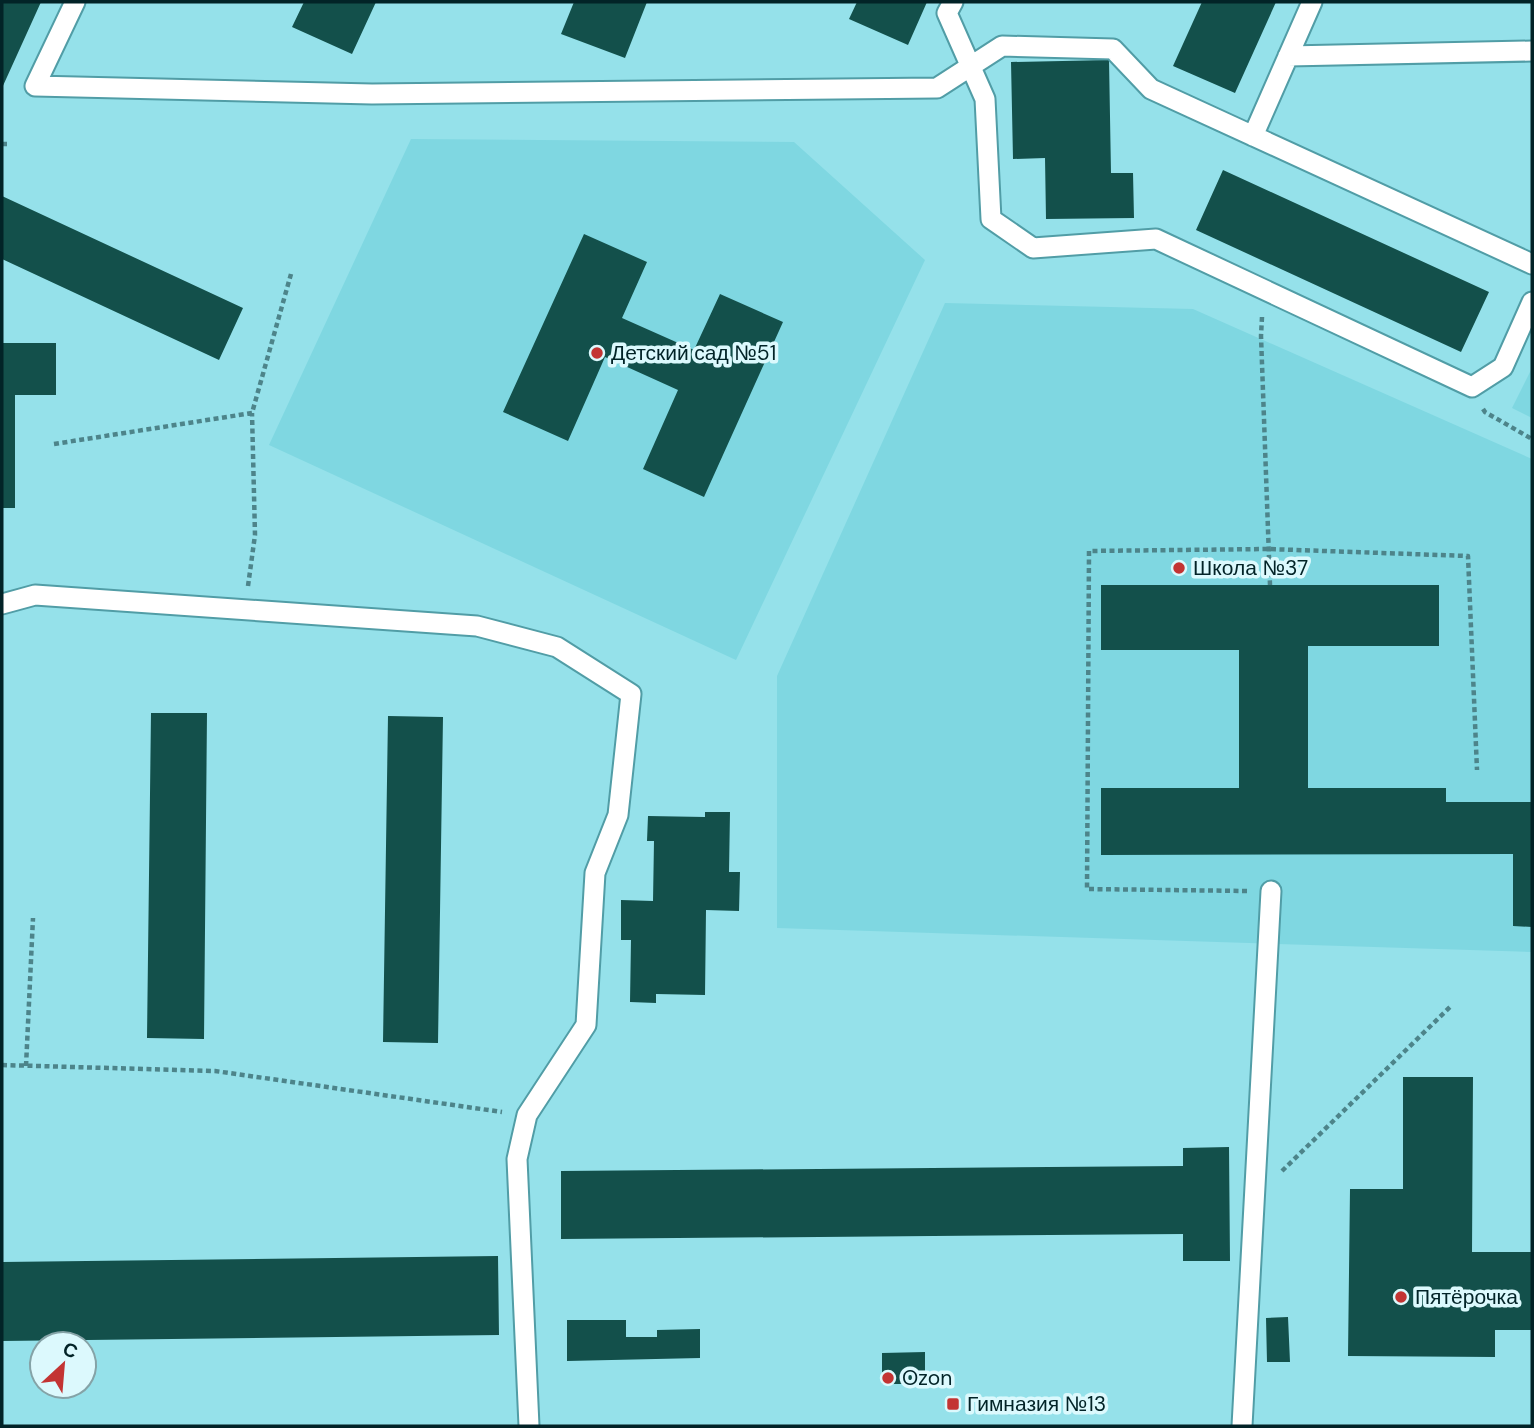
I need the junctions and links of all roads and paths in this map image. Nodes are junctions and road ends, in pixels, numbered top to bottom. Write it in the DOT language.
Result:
graph roads {
  1 [pos="75,2"];
  2 [pos="953,2"];
  3 [pos="1312,2"];
  4 [pos="1532,51"];
  5 [pos="1288,56"];
  6 [pos="971,66"];
  7 [pos="1253,136"];
  8 [pos="1532,264"];
  9 [pos="291,274"];
  10 [pos="1264,290"];
  11 [pos="1532,302"];
  12 [pos="1472,387"];
  13 [pos="252,413"];
  14 [pos="1532,439"];
  15 [pos="54,444"];
  16 [pos="1268,549"];
  17 [pos="1270,585"];
  18 [pos="2,604"];
  19 [pos="245,611"];
  20 [pos="1476,770"];
  21 [pos="1271,891"];
  22 [pos="33,918"];
  23 [pos="1450,1007"];
  24 [pos="2,1065"];
  25 [pos="26,1066"];
  26 [pos="527,1115"];
  27 [pos="1254,1199"];
  28 [pos="529,1426"];
  29 [pos="1242,1426"];
  1 -- 6 [label="lane"];
  2 -- 6 [label="lane"];
  3 -- 5 [label="lane"];
  4 -- 5 [label="lane"];
  5 -- 7 [label="lane"];
  6 -- 7 [label="lane"];
  6 -- 10 [label="lane"];
  7 -- 8 [label="lane"];
  9 -- 13 [label="path"];
  10 -- 12 [label="lane"];
  10 -- 16 [label="path"];
  11 -- 12 [label="lane"];
  12 -- 14 [label="path"];
  13 -- 15 [label="path"];
  13 -- 19 [label="path"];
  16 -- 17 [label="path"];
  16 -- 20 [label="path"];
  16 -- 21 [label="path"];
  18 -- 19 [label="lane"];
  19 -- 26 [label="lane"];
  21 -- 27 [label="lane"];
  22 -- 25 [label="path"];
  23 -- 27 [label="path"];
  24 -- 25 [label="path"];
  25 -- 26 [label="path"];
  26 -- 28 [label="lane"];
  27 -- 29 [label="lane"];
}
